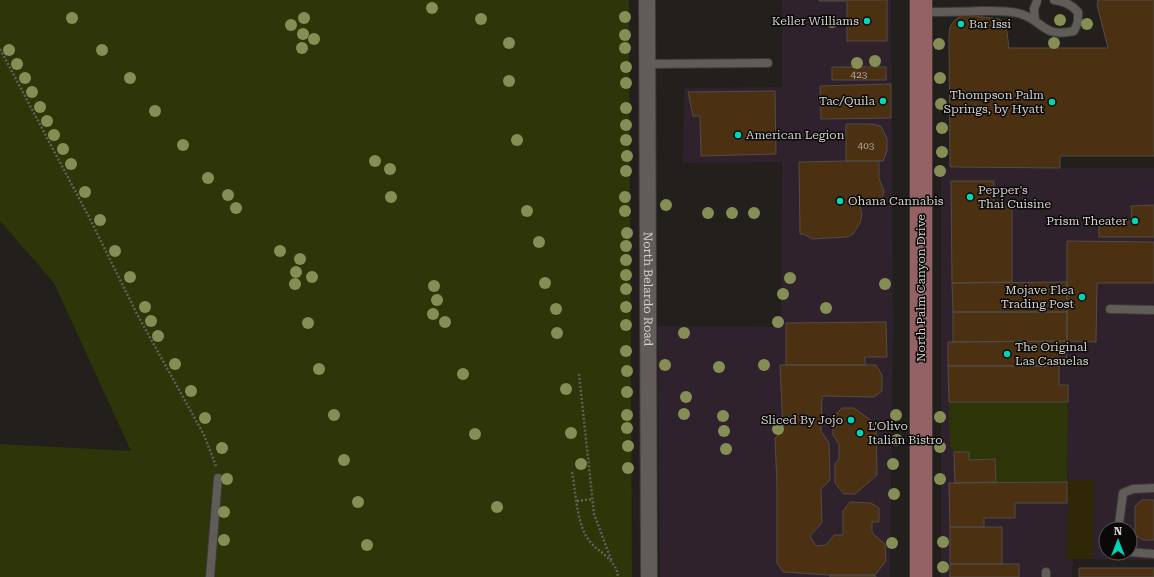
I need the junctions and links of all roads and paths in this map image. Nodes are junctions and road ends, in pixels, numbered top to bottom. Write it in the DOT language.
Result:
graph roads {
  1 [pos="647,0"];
  2 [pos="1037,0"];
  3 [pos="1054,0"];
  4 [pos="921,6"];
  5 [pos="1035,21"];
  6 [pos="0,49"];
  7 [pos="768,63"];
  8 [pos="647,64"];
  9 [pos="1110,309"];
  10 [pos="1154,310"];
  11 [pos="579,374"];
  12 [pos="572,472"];
  13 [pos="218,478"];
  14 [pos="1154,488"];
  15 [pos="592,499"];
  16 [pos="577,501"];
  17 [pos="1119,521"];
  18 [pos="1138,553"];
  19 [pos="1154,554"];
  20 [pos="612,562"];
  21 [pos="210,577"];
  22 [pos="618,577"];
  23 [pos="649,577"];
  24 [pos="921,577"];
  1 -- 8 [label="street, North Belardo Road"];
  2 -- 5 [label="lane"];
  3 -- 5 [label="lane"];
  4 -- 5 [label="lane"];
  4 -- 24 [label="main road, North Palm Canyon Drive"];
  6 -- 13 [label="path"];
  7 -- 8 [label="lane"];
  8 -- 23 [label="street, North Belardo Road"];
  9 -- 10 [label="lane"];
  11 -- 15 [label="path"];
  12 -- 16 [label="path"];
  13 -- 21 [label="lane"];
  14 -- 17 [label="lane"];
  15 -- 16 [label="path"];
  15 -- 20 [label="path"];
  16 -- 20 [label="path"];
  18 -- 19 [label="lane"];
  20 -- 22 [label="path"];
}
